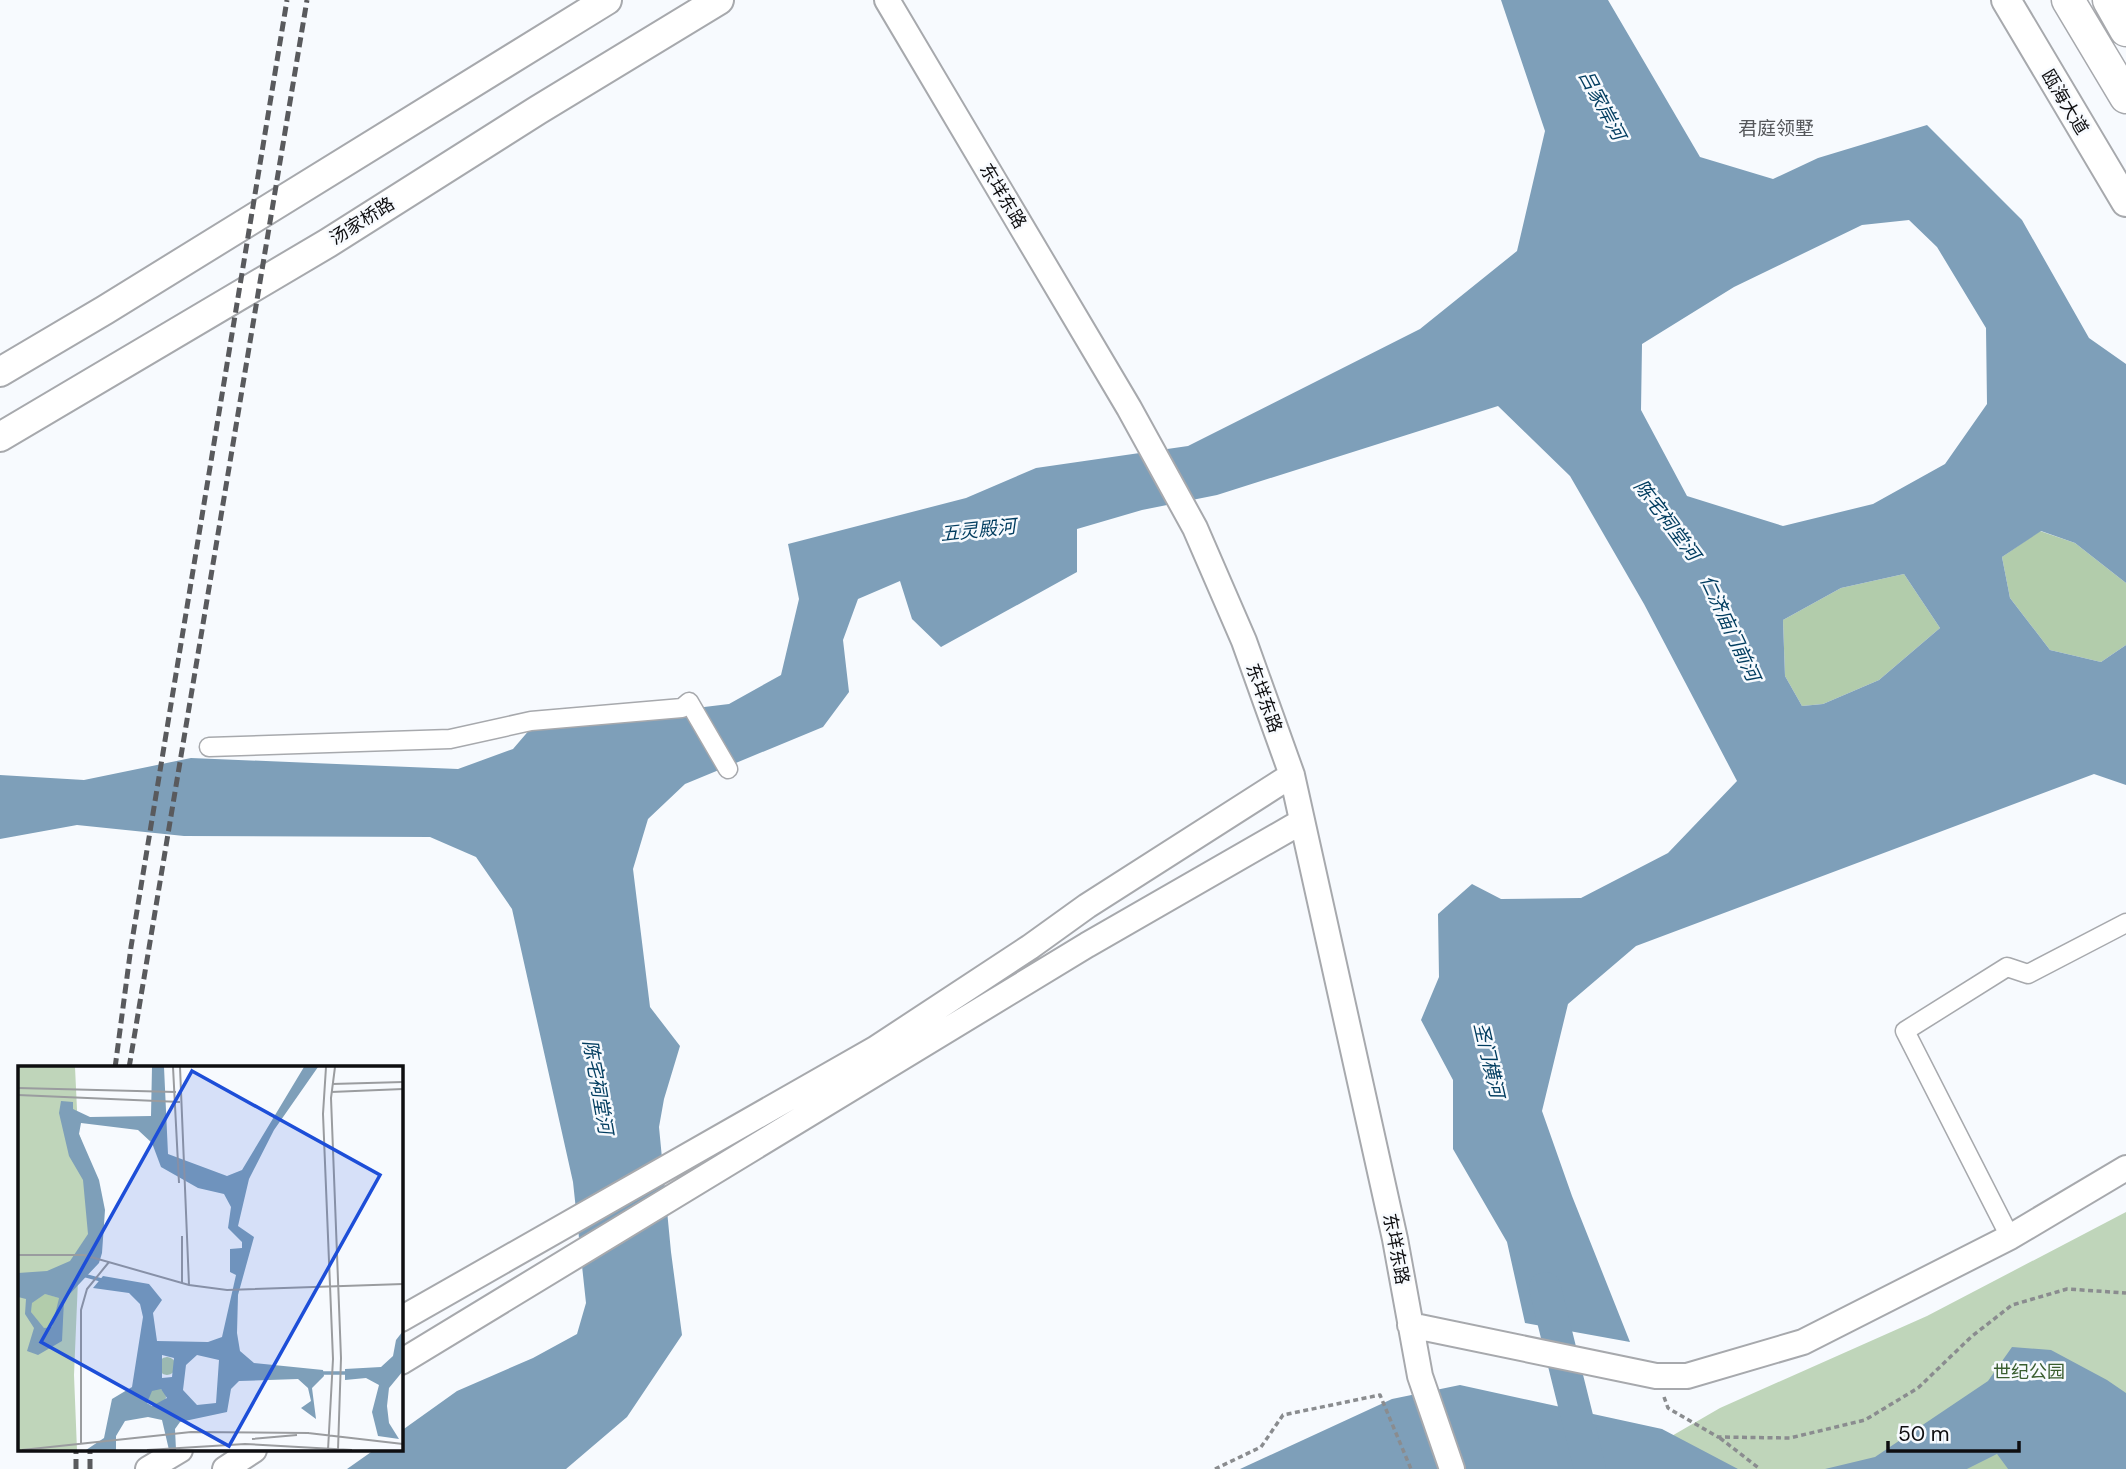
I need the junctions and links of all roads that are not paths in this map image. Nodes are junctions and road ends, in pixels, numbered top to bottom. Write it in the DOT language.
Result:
graph roads {
  1 [pos="607,0"];
  2 [pos="719,0"];
  3 [pos="887,0"];
  4 [pos="2006,0"];
  5 [pos="2068,0"];
  6 [pos="2109,0"];
  7 [pos="2126,30"];
  8 [pos="2126,97"];
  9 [pos="2126,202"];
  10 [pos="0,372"];
  11 [pos="0,437"];
  12 [pos="209,747"];
  13 [pos="728,769"];
  14 [pos="1292,775"];
  15 [pos="1301,822"];
  16 [pos="2126,923"];
  17 [pos="2126,1168"];
  18 [pos="2010,1237"];
  19 [pos="402,1317"];
  20 [pos="1410,1325"];
  21 [pos="402,1361"];
  22 [pos="1452,1469"];
  1 -- 10 [label="main road"];
  2 -- 11 [label="main road, 汤家桥路"];
  3 -- 14 [label="main road, 东垟东路"];
  4 -- 9 [label="main road, 瓯海大道"];
  5 -- 8 [label="highway"];
  6 -- 7 [label="highway"];
  12 -- 13 [label="street"];
  14 -- 15 [label="main road, 东垟东路"];
  14 -- 19 [label="main road"];
  15 -- 20 [label="main road, 东垟东路"];
  15 -- 21 [label="main road"];
  16 -- 18 [label="street"];
  17 -- 18 [label="main road"];
  18 -- 20 [label="main road"];
  20 -- 22 [label="main road, 东垟东路"];
}
